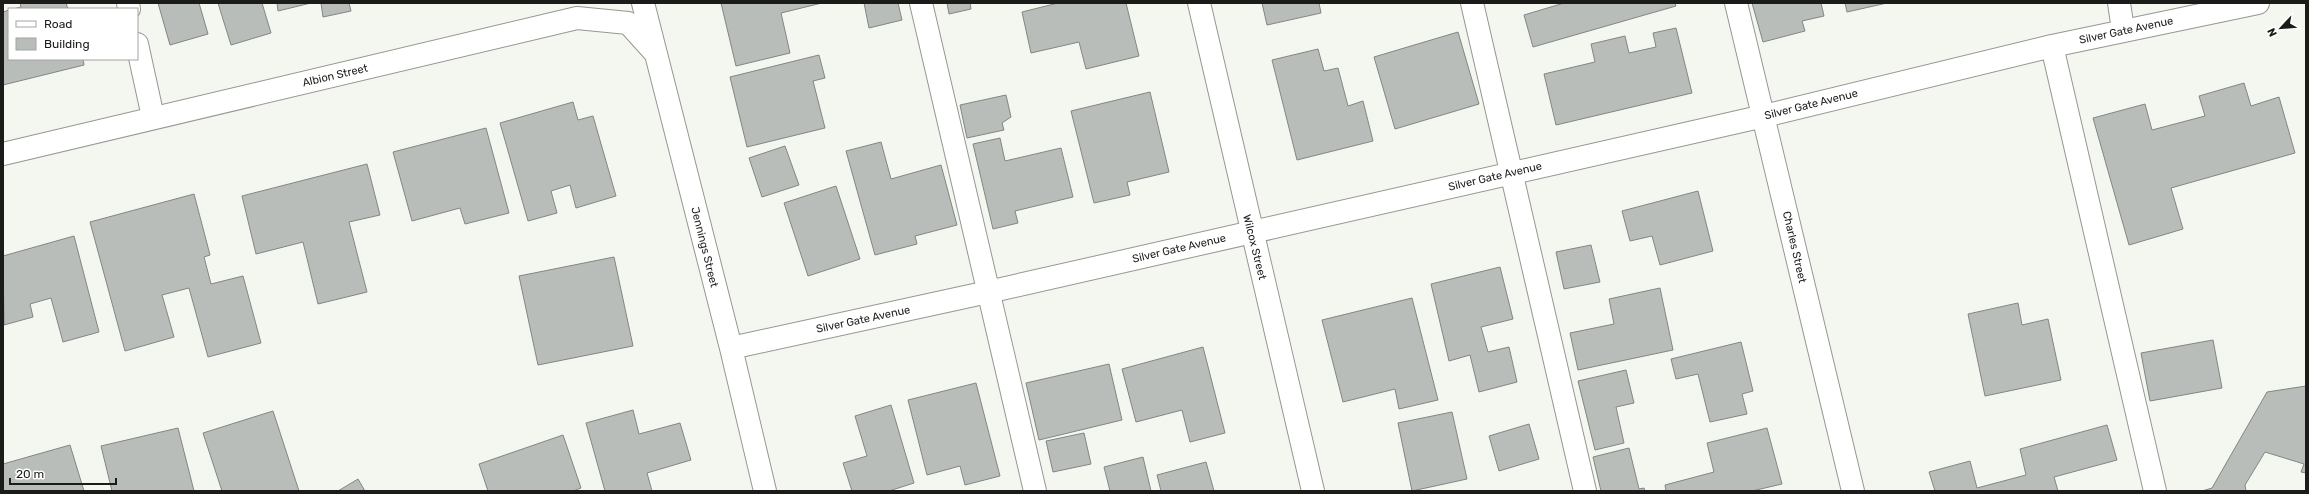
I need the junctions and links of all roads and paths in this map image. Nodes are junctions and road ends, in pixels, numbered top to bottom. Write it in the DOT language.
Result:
graph roads {
  1 [pos="643,3"];
  2 [pos="921,3"];
  3 [pos="1199,3"];
  4 [pos="1472,3"];
  5 [pos="1736,3"];
  6 [pos="2119,3"];
  7 [pos="2258,3"];
  8 [pos="2123,30"];
  9 [pos="2052,46"];
  10 [pos="138,49"];
  11 [pos="656,54"];
  12 [pos="1764,116"];
  13 [pos="153,117"];
  14 [pos="3,154"];
  15 [pos="1511,172"];
  16 [pos="1252,231"];
  17 [pos="988,292"];
  18 [pos="731,348"];
  19 [pos="765,491"];
  20 [pos="1035,491"];
  21 [pos="1313,491"];
  22 [pos="1585,491"];
  23 [pos="1853,491"];
  24 [pos="2155,491"];
  1 -- 11 [label="street, Jennings Street"];
  2 -- 17 [label="street"];
  3 -- 16 [label="street, Wilcox Street"];
  4 -- 15 [label="street"];
  5 -- 12 [label="street, Charles Street"];
  6 -- 8 [label="street"];
  7 -- 8 [label="street, Silver Gate Avenue"];
  8 -- 9 [label="street, Silver Gate Avenue"];
  9 -- 12 [label="street, Silver Gate Avenue"];
  9 -- 24 [label="street"];
  10 -- 13 [label="street"];
  11 -- 13 [label="street, Albion Street"];
  11 -- 18 [label="street, Jennings Street"];
  12 -- 15 [label="street, Silver Gate Avenue"];
  12 -- 23 [label="street, Charles Street"];
  13 -- 14 [label="street, Albion Street"];
  15 -- 16 [label="street, Silver Gate Avenue"];
  15 -- 22 [label="street"];
  16 -- 17 [label="street, Silver Gate Avenue"];
  16 -- 21 [label="street, Wilcox Street"];
  17 -- 18 [label="street, Silver Gate Avenue"];
  17 -- 20 [label="street"];
  18 -- 19 [label="street, Jennings Street"];
}
